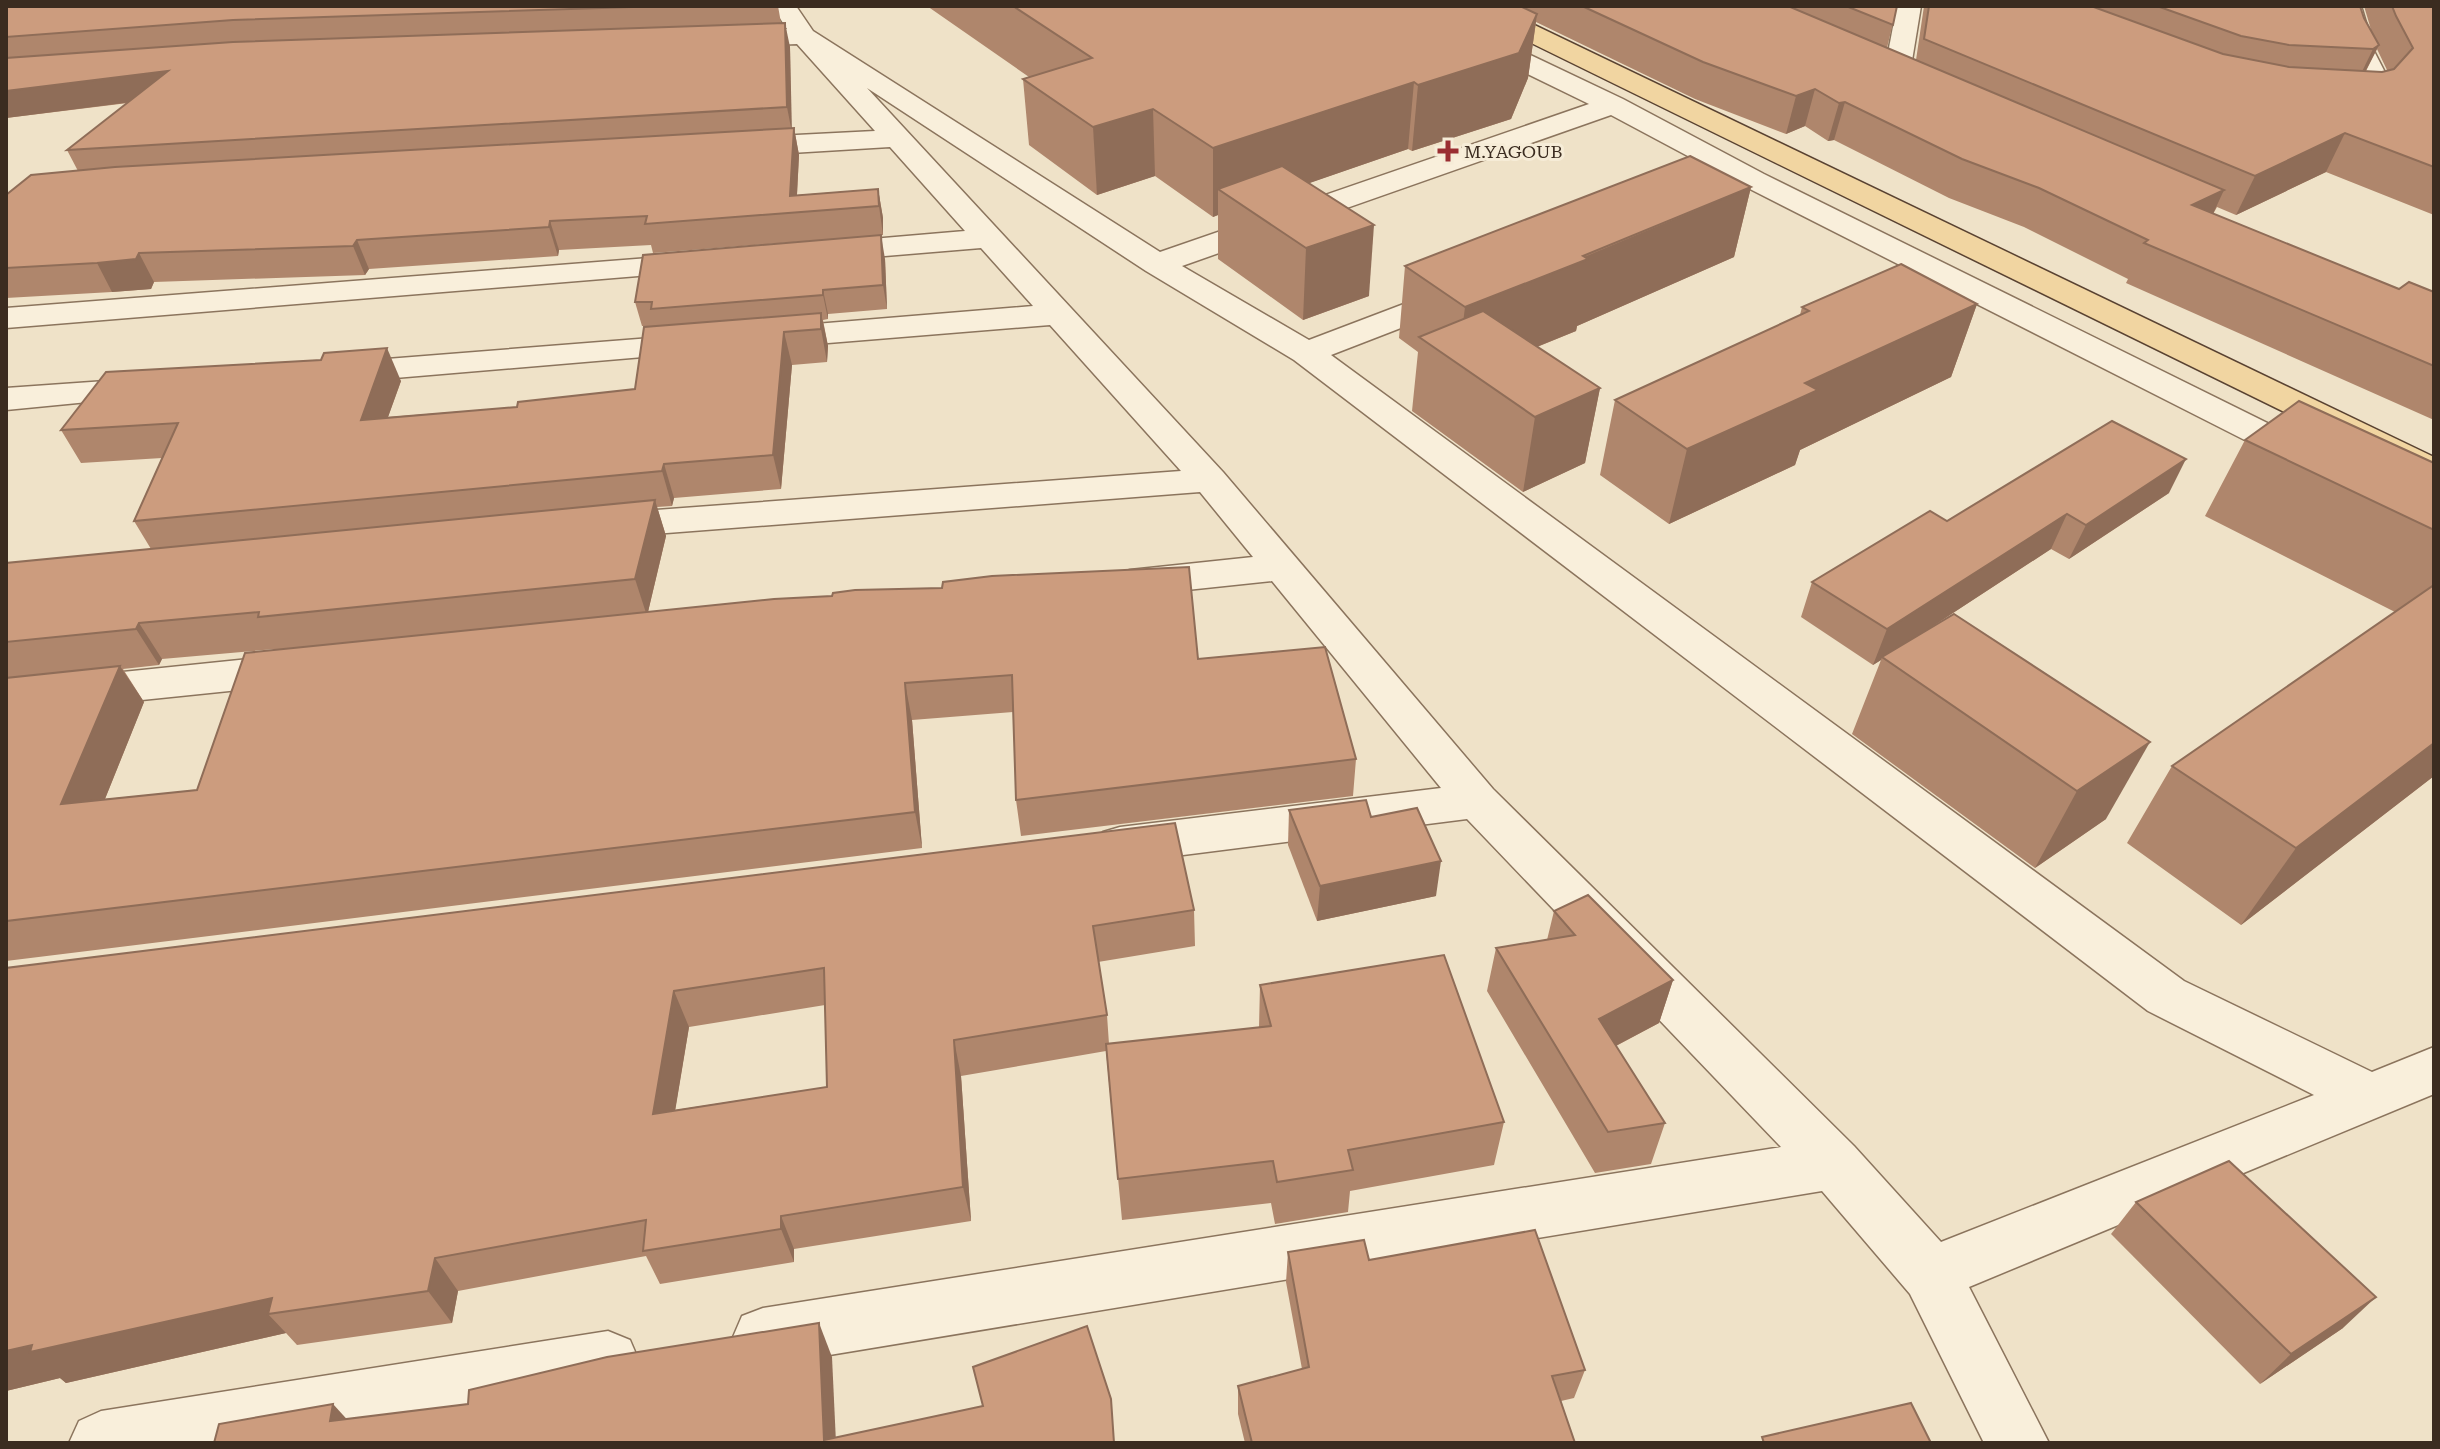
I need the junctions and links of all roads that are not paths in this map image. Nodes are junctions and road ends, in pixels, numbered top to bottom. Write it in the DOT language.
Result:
graph roads {
  1 [pos="1407,6"];
  2 [pos="1475,6"];
  3 [pos="1909,6"];
  4 [pos="2349,6"];
  5 [pos="794,21"];
  6 [pos="710,40"];
  7 [pos="1867,67"];
  8 [pos="1896,79"];
  9 [pos="1925,91"];
  10 [pos="2316,97"];
  11 [pos="1613,105"];
  12 [pos="896,138"];
  13 [pos="707,149"];
  14 [pos="1754,180"];
  15 [pos="1711,197"];
  16 [pos="990,238"];
  17 [pos="795,255"];
  18 [pos="733,260"];
  19 [pos="1157,264"];
  20 [pos="1479,286"];
  21 [pos="1059,314"];
  22 [pos="6,318"];
  23 [pos="1306,353"];
  24 [pos="306,375"];
  25 [pos="180,385"];
  26 [pos="6,399"];
  27 [pos="2335,471"];
  28 [pos="2434,471"];
  29 [pos="1210,480"];
  30 [pos="569,529"];
  31 [pos="1284,567"];
  32 [pos="1095,587"];
  33 [pos="337,665"];
  34 [pos="6,699"];
  35 [pos="1477,801"];
  36 [pos="1081,850"];
  37 [pos="2434,1070"];
  38 [pos="2370,1097"];
  39 [pos="1834,1164"];
  40 [pos="1931,1274"];
  41 [pos="716,1344"];
  42 [pos="653,1354"];
  43 [pos="101,1443"];
  44 [pos="2017,1443"];
  1 -- 11 [label="street"];
  2 -- 28 [label="main road"];
  3 -- 8 [label="street"];
  4 -- 10 [label="street"];
  5 -- 6 [label="street"];
  5 -- 12 [label="street"];
  5 -- 19 [label="street"];
  7 -- 8 [label="street"];
  8 -- 9 [label="street"];
  11 -- 14 [label="street"];
  11 -- 19 [label="street"];
  12 -- 13 [label="street"];
  12 -- 16 [label="street"];
  14 -- 15 [label="street"];
  14 -- 27 [label="street"];
  16 -- 17 [label="street"];
  16 -- 21 [label="street"];
  18 -- 22 [label="street"];
  19 -- 23 [label="street"];
  20 -- 23 [label="street"];
  21 -- 24 [label="street"];
  21 -- 29 [label="street"];
  23 -- 38 [label="street"];
  25 -- 26 [label="street"];
  29 -- 30 [label="street"];
  29 -- 31 [label="street"];
  31 -- 32 [label="street"];
  31 -- 35 [label="street"];
  33 -- 34 [label="street"];
  35 -- 36 [label="street"];
  35 -- 39 [label="street"];
  37 -- 38 [label="street"];
  38 -- 40 [label="street"];
  39 -- 40 [label="street"];
  39 -- 41 [label="street"];
  40 -- 44 [label="street"];
  42 -- 43 [label="street"];
}
